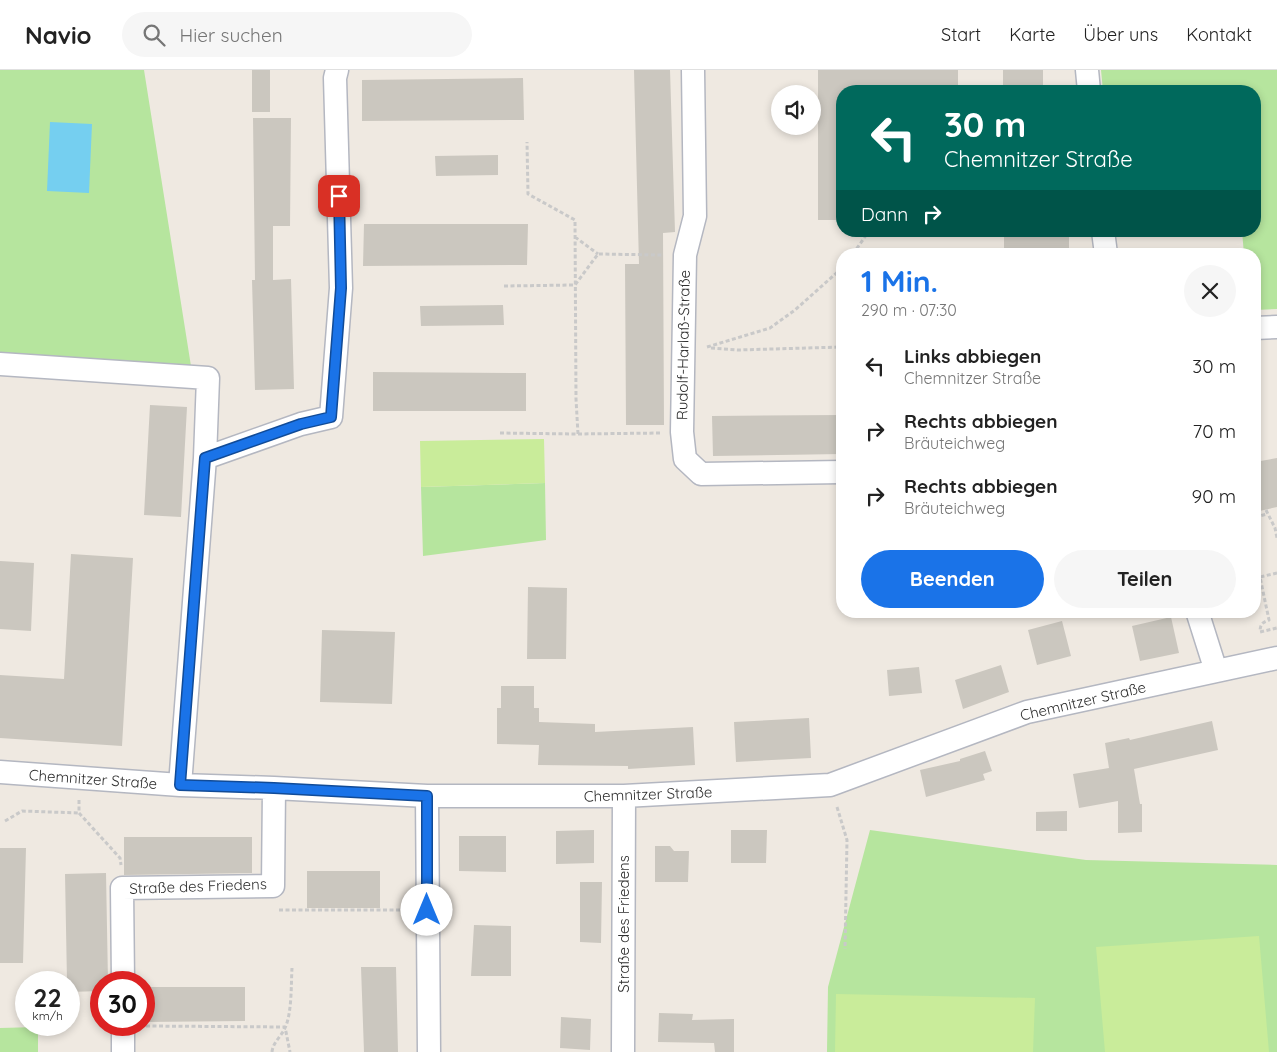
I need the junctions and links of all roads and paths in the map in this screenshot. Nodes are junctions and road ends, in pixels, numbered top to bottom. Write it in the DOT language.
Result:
graph roads {
  1 [pos="336,70"];
  2 [pos="693,70"];
  3 [pos="1087,70"];
  4 [pos="1088,85"];
  5 [pos="527,142"];
  6 [pos="575,237"];
  7 [pos="865,237"];
  8 [pos="857,248"];
  9 [pos="598,254"];
  10 [pos="685,255"];
  11 [pos="836,273"];
  12 [pos="576,285"];
  13 [pos="504,286"];
  14 [pos="1277,327"];
  15 [pos="1261,328"];
  16 [pos="836,346"];
  17 [pos="0,364"];
  18 [pos="682,432"];
  19 [pos="500,433"];
  20 [pos="578,434"];
  21 [pos="205,458"];
  22 [pos="836,472"];
  23 [pos="1266,510"];
  24 [pos="1266,514"];
  25 [pos="1261,515"];
  26 [pos="1277,538"];
  27 [pos="1277,573"];
  28 [pos="1261,577"];
  29 [pos="1261,582"];
  30 [pos="1199,618"];
  31 [pos="1275,628"];
  32 [pos="1276,647"];
  33 [pos="1216,671"];
  34 [pos="0,772"];
  35 [pos="80,777"];
  36 [pos="180,785"];
  37 [pos="830,785"];
  38 [pos="274,788"];
  39 [pos="427,796"];
  40 [pos="624,796"];
  41 [pos="79,813"];
  42 [pos="5,821"];
  43 [pos="122,888"];
  44 [pos="279,910"];
  45 [pos="427,910"];
  46 [pos="845,949"];
  47 [pos="292,968"];
  48 [pos="123,971"];
  49 [pos="155,1026"];
  50 [pos="285,1028"];
  51 [pos="127,1036"];
  52 [pos="123,1052"];
  53 [pos="272,1052"];
  54 [pos="290,1052"];
  55 [pos="429,1052"];
  56 [pos="623,1052"];
  1 -- 21 [label="street"];
  2 -- 10 [label="street, Rudolf-Harlaß-Straße"];
  3 -- 4 [label="street"];
  5 -- 6 [label="path"];
  6 -- 9 [label="path"];
  6 -- 12 [label="path"];
  7 -- 8 [label="path"];
  9 -- 10 [label="path"];
  9 -- 12 [label="path"];
  10 -- 18 [label="street, Rudolf-Harlaß-Straße"];
  11 -- 16 [label="path"];
  12 -- 13 [label="path"];
  12 -- 20 [label="path"];
  14 -- 15 [label="street"];
  17 -- 21 [label="street"];
  18 -- 20 [label="path"];
  18 -- 22 [label="street, Rudolf-Harlaß-Straße"];
  19 -- 20 [label="path"];
  21 -- 36 [label="street"];
  23 -- 24 [label="path"];
  24 -- 25 [label="path"];
  24 -- 26 [label="path"];
  27 -- 28 [label="path"];
  29 -- 31 [label="path"];
  30 -- 33 [label="street"];
  31 -- 32 [label="path"];
  32 -- 33 [label="street, Chemnitzer Straße"];
  33 -- 37 [label="street, Chemnitzer Straße"];
  34 -- 35 [label="street, Chemnitzer Straße"];
  35 -- 36 [label="street, Chemnitzer Straße"];
  35 -- 41 [label="path"];
  36 -- 38 [label="street, Chemnitzer Straße"];
  37 -- 40 [label="street, Chemnitzer Straße"];
  37 -- 46 [label="path"];
  38 -- 39 [label="street, Chemnitzer Straße"];
  38 -- 43 [label="street, Straße des Friedens"];
  39 -- 40 [label="street, Chemnitzer Straße"];
  39 -- 45 [label="street"];
  40 -- 56 [label="street, Straße des Friedens"];
  41 -- 42 [label="path"];
  41 -- 43 [label="path"];
  43 -- 48 [label="street, Straße des Friedens"];
  44 -- 45 [label="path"];
  45 -- 55 [label="street"];
  47 -- 50 [label="path"];
  49 -- 50 [label="path"];
  50 -- 53 [label="path"];
  50 -- 54 [label="path"];
  51 -- 52 [label="street"];
}
